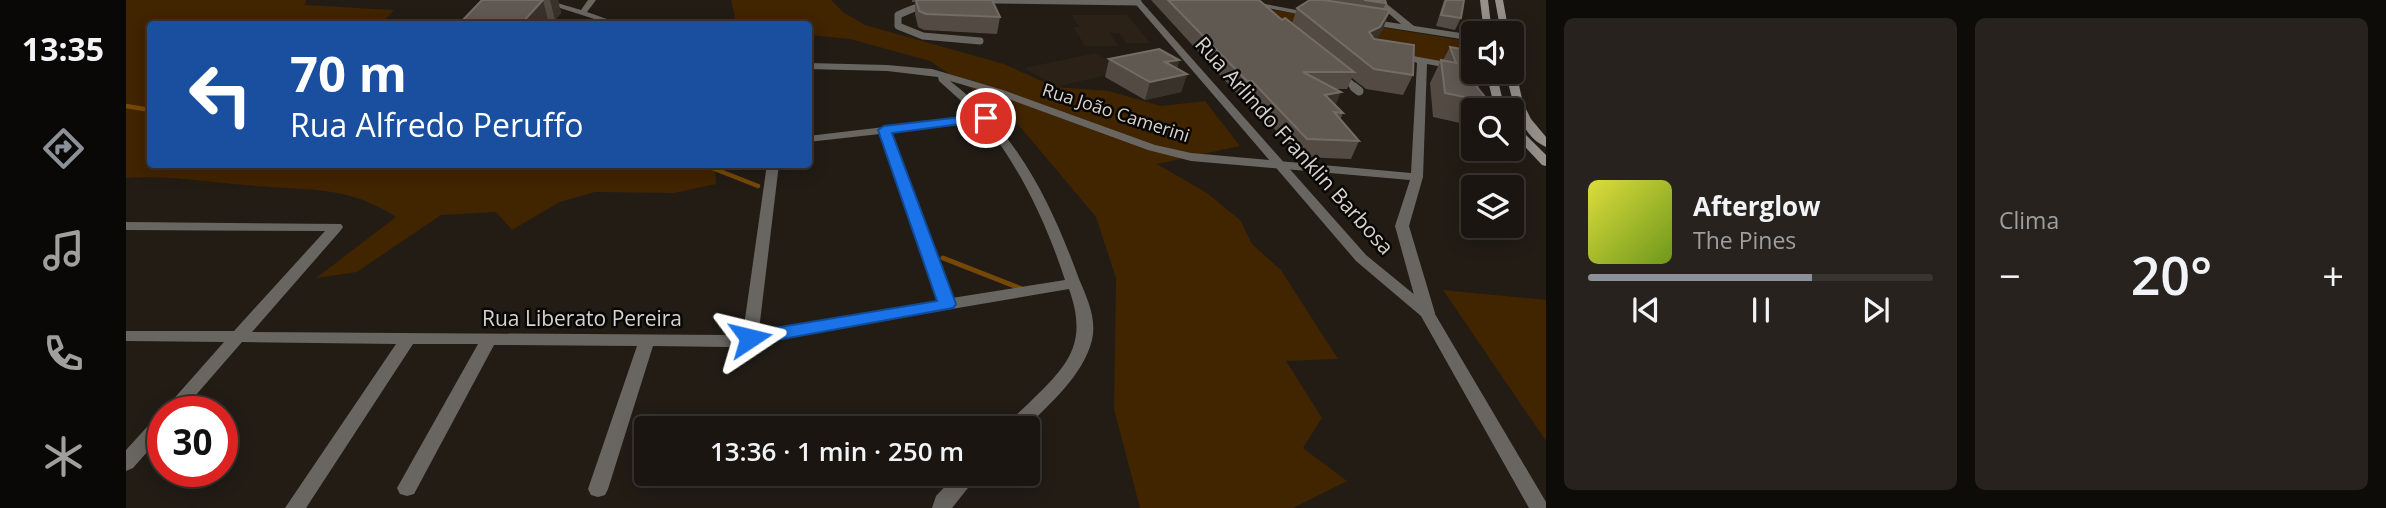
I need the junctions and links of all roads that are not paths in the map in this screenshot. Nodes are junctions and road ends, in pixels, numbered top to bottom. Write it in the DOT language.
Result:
graph roads {
  1 [pos="539,0"];
  2 [pos="592,0"];
  3 [pos="960,0"];
  4 [pos="995,0"];
  5 [pos="1230,0"];
  6 [pos="1377,0"];
  7 [pos="1484,0"];
  8 [pos="1499,0"];
  9 [pos="1137,1"];
  10 [pos="1254,4"];
  11 [pos="582,13"];
  12 [pos="1329,16"];
  13 [pos="1273,20"];
  14 [pos="1353,20"];
  15 [pos="607,21"];
  16 [pos="1487,21"];
  17 [pos="1502,21"];
  18 [pos="1411,29"];
  19 [pos="1461,36"];
  20 [pos="980,41"];
  21 [pos="1395,56"];
  22 [pos="1422,61"];
  23 [pos="812,66"];
  24 [pos="1331,68"];
  25 [pos="1461,68"];
  26 [pos="932,72"];
  27 [pos="1513,84"];
  28 [pos="1359,92"];
  29 [pos="986,118"];
  30 [pos="884,130"];
  31 [pos="812,139"];
  32 [pos="1525,142"];
  33 [pos="1546,144"];
  34 [pos="1546,162"];
  35 [pos="1280,164"];
  36 [pos="772,168"];
  37 [pos="1417,177"];
  38 [pos="126,226"];
  39 [pos="1074,283"];
  40 [pos="947,304"];
  41 [pos="1427,313"];
  42 [pos="126,336"];
  43 [pos="238,337"];
  44 [pos="750,338"];
  45 [pos="407,340"];
  46 [pos="488,340"];
  47 [pos="647,341"];
  48 [pos="185,396"];
  49 [pos="1027,416"];
  50 [pos="147,439"];
  51 [pos="126,463"];
  52 [pos="958,486"];
  53 [pos="407,488"];
  54 [pos="598,489"];
  55 [pos="295,508"];
  56 [pos="942,508"];
  57 [pos="1539,508"];
  1 -- 11 [label="street"];
  2 -- 11 [label="street"];
  3 -- 20 [label="lane"];
  4 -- 9 [label="lane"];
  5 -- 10 [label="street"];
  6 -- 18 [label="street"];
  7 -- 16 [label="main road"];
  8 -- 17 [label="main road"];
  9 -- 35 [label="street, Rua Arlindo Franklin Barbosa"];
  10 -- 12 [label="street"];
  10 -- 13 [label="lane"];
  11 -- 15 [label="street"];
  14 -- 18 [label="street"];
  18 -- 19 [label="street"];
  21 -- 22 [label="street"];
  22 -- 25 [label="street"];
  22 -- 37 [label="street"];
  23 -- 26 [label="street, Rua João Camerini"];
  24 -- 28 [label="lane"];
  26 -- 29 [label="street"];
  26 -- 35 [label="street, Rua João Camerini"];
  27 -- 33 [label="main road"];
  29 -- 30 [label="street"];
  29 -- 39 [label="street"];
  30 -- 31 [label="street"];
  30 -- 40 [label="street"];
  32 -- 33 [label="main road"];
  32 -- 34 [label="main road"];
  35 -- 37 [label="street, Rua João Camerini"];
  35 -- 41 [label="street, Rua Arlindo Franklin Barbosa"];
  36 -- 44 [label="street"];
  37 -- 41 [label="street"];
  38 -- 43 [label="street"];
  39 -- 40 [label="street, Rua Liberato Pereira"];
  39 -- 49 [label="street"];
  40 -- 44 [label="street, Rua Liberato Pereira"];
  41 -- 57 [label="street"];
  42 -- 43 [label="street, Rua Liberato Pereira"];
  43 -- 45 [label="street, Rua Liberato Pereira"];
  43 -- 48 [label="street"];
  44 -- 47 [label="street, Rua Liberato Pereira"];
  45 -- 46 [label="street, Rua Liberato Pereira"];
  45 -- 55 [label="street"];
  46 -- 47 [label="street, Rua Liberato Pereira"];
  46 -- 53 [label="street"];
  47 -- 54 [label="street"];
  50 -- 51 [label="street"];
  52 -- 56 [label="street"];
}
